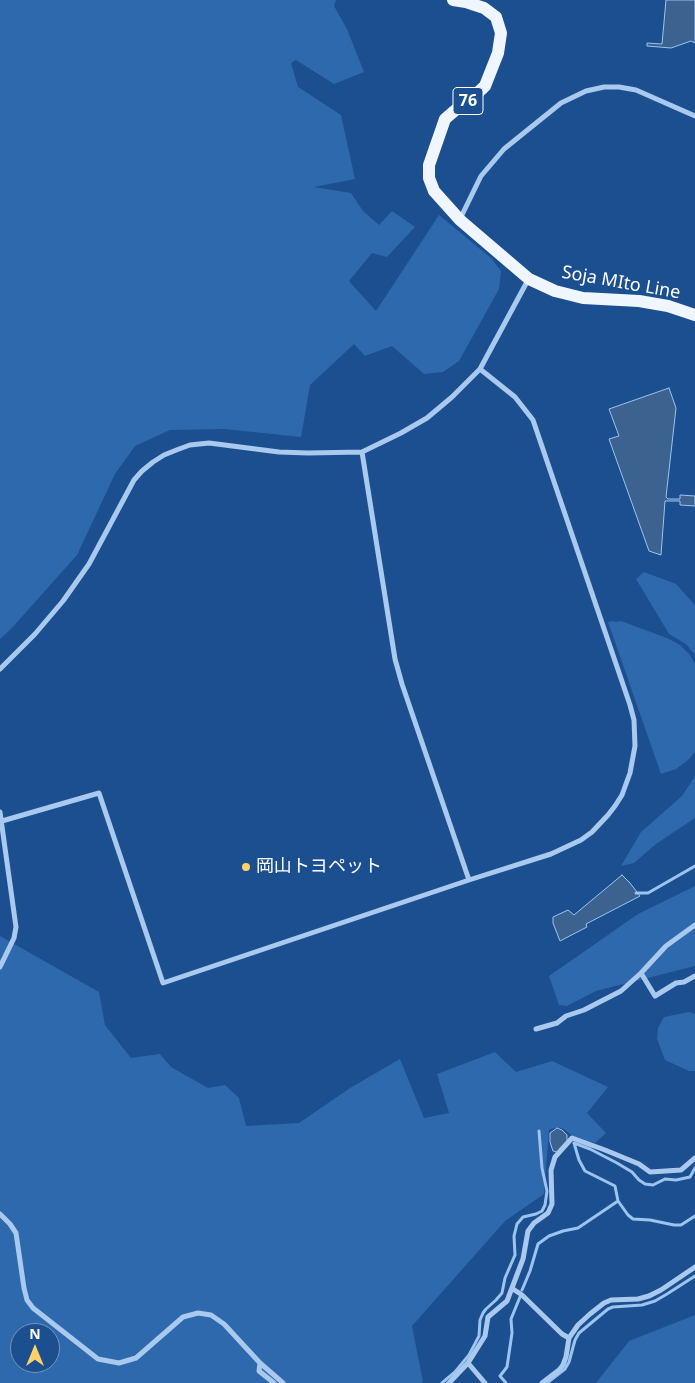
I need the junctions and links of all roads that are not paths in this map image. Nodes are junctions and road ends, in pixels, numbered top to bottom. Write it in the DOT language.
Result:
graph roads {
  1 [pos="453,0"];
  2 [pos="695,116"];
  3 [pos="460,220"];
  4 [pos="529,279"];
  5 [pos="695,315"];
  6 [pos="480,369"];
  7 [pos="362,452"];
  8 [pos="0,669"];
  9 [pos="0,812"];
  10 [pos="2,821"];
  11 [pos="469,880"];
  12 [pos="695,925"];
  13 [pos="0,967"];
  14 [pos="641,973"];
  15 [pos="695,976"];
  16 [pos="536,1029"];
  17 [pos="695,1158"];
  18 [pos="0,1214"];
  19 [pos="695,1267"];
  20 [pos="512,1289"];
  21 [pos="569,1338"];
  22 [pos="260,1363"];
  23 [pos="468,1363"];
  24 [pos="274,1383"];
  25 [pos="283,1383"];
  26 [pos="449,1383"];
  27 [pos="485,1383"];
  28 [pos="542,1383"];
  1 -- 3 [label="main road, Soja MIto Line / 76"];
  2 -- 3 [label="street"];
  3 -- 4 [label="main road, Soja MIto Line / 76"];
  4 -- 5 [label="main road, Soja MIto Line / 76"];
  4 -- 6 [label="street"];
  6 -- 7 [label="street"];
  6 -- 11 [label="street"];
  7 -- 8 [label="street"];
  7 -- 11 [label="street"];
  9 -- 10 [label="street"];
  10 -- 11 [label="street"];
  10 -- 13 [label="street"];
  12 -- 14 [label="street"];
  14 -- 15 [label="street"];
  14 -- 16 [label="street"];
  17 -- 20 [label="street"];
  18 -- 22 [label="street"];
  19 -- 21 [label="street"];
  20 -- 21 [label="street"];
  20 -- 23 [label="street"];
  21 -- 28 [label="street"];
  22 -- 24 [label="street"];
  22 -- 25 [label="street"];
  23 -- 26 [label="street"];
  23 -- 27 [label="street"];
}
